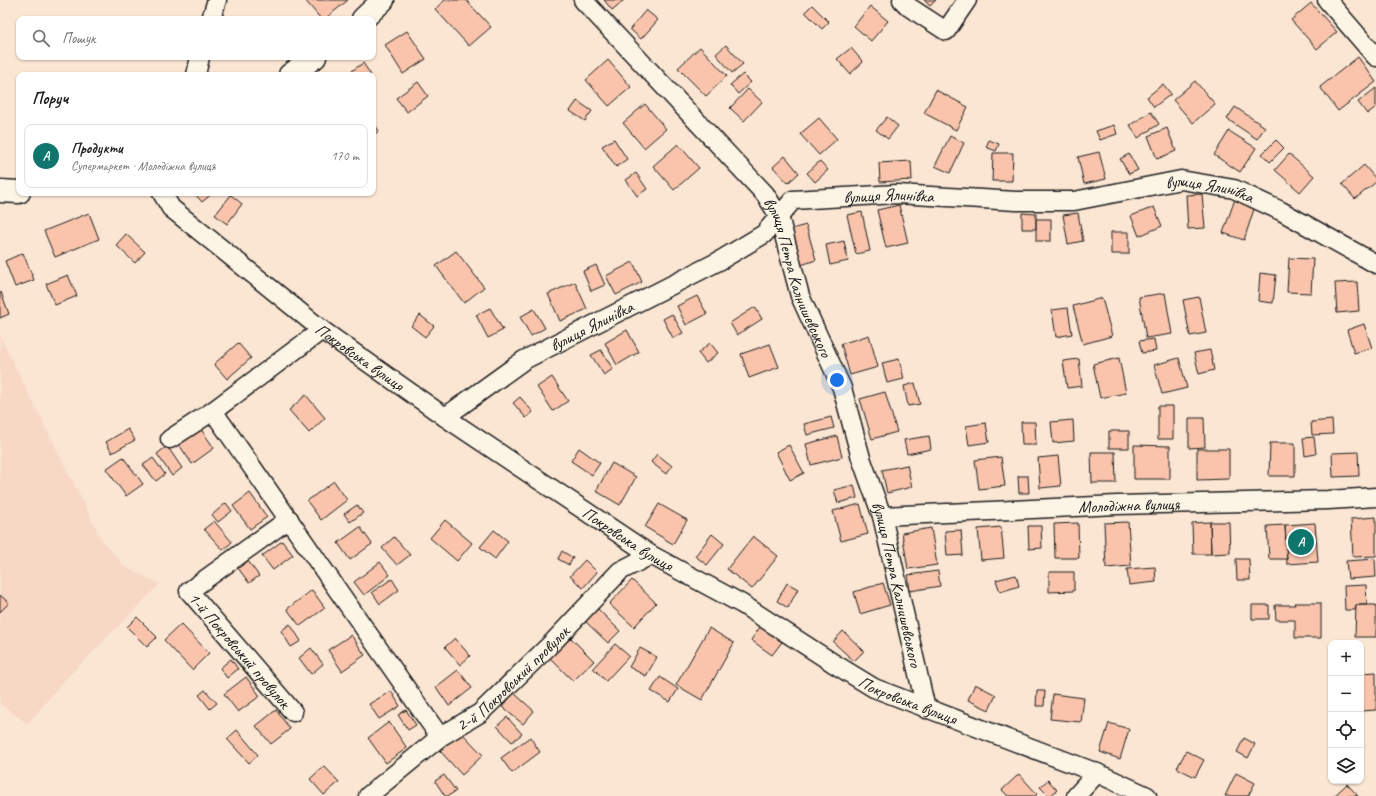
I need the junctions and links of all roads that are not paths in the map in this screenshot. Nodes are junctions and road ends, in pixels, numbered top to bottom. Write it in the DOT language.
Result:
graph roads {
  1 [pos="217,0"];
  2 [pos="383,0"];
  3 [pos="582,0"];
  4 [pos="902,0"];
  5 [pos="967,0"];
  6 [pos="1327,0"];
  7 [pos="212,16"];
  8 [pos="366,16"];
  9 [pos="1376,58"];
  10 [pos="199,60"];
  11 [pos="311,60"];
  12 [pos="197,72"];
  13 [pos="294,72"];
  14 [pos="0,191"];
  15 [pos="16,192"];
  16 [pos="164,196"];
  17 [pos="779,216"];
  18 [pos="1376,264"];
  19 [pos="322,330"];
  20 [pos="213,411"];
  21 [pos="445,417"];
  22 [pos="170,439"];
  23 [pos="1376,496"];
  24 [pos="882,516"];
  25 [pos="289,518"];
  26 [pos="650,555"];
  27 [pos="926,709"];
  28 [pos="293,712"];
  29 [pos="440,737"];
  30 [pos="1097,773"];
  31 [pos="368,796"];
  32 [pos="1076,796"];
  33 [pos="1147,796"];
  1 -- 7 [label="street"];
  2 -- 8 [label="main road"];
  3 -- 17 [label="street, вулиця Петра Калнишевського"];
  4 -- 5 [label="street"];
  6 -- 9 [label="street"];
  10 -- 12 [label="street"];
  11 -- 13 [label="main road"];
  14 -- 15 [label="main road"];
  16 -- 19 [label="street, Покровська вулиця"];
  17 -- 18 [label="street, вулиця Ялинівка"];
  17 -- 21 [label="street, вулиця Ялинівка"];
  17 -- 24 [label="street, вулиця Петра Калнишевського"];
  19 -- 20 [label="street"];
  19 -- 21 [label="street, Покровська вулиця"];
  20 -- 22 [label="street"];
  20 -- 25 [label="street"];
  21 -- 26 [label="street, Покровська вулиця"];
  23 -- 24 [label="street, Молодіжна вулиця"];
  24 -- 27 [label="street, вулиця Петра Калнишевського"];
  25 -- 28 [label="street, 1-й Покровський провулок"];
  25 -- 29 [label="street"];
  26 -- 27 [label="street, Покровська вулиця"];
  26 -- 29 [label="street, 2-й Покровський провулок"];
  27 -- 30 [label="street, Покровська вулиця"];
  29 -- 31 [label="street, 2-й Покровський провулок"];
  30 -- 32 [label="street"];
  30 -- 33 [label="street, Покровська вулиця"];
}
